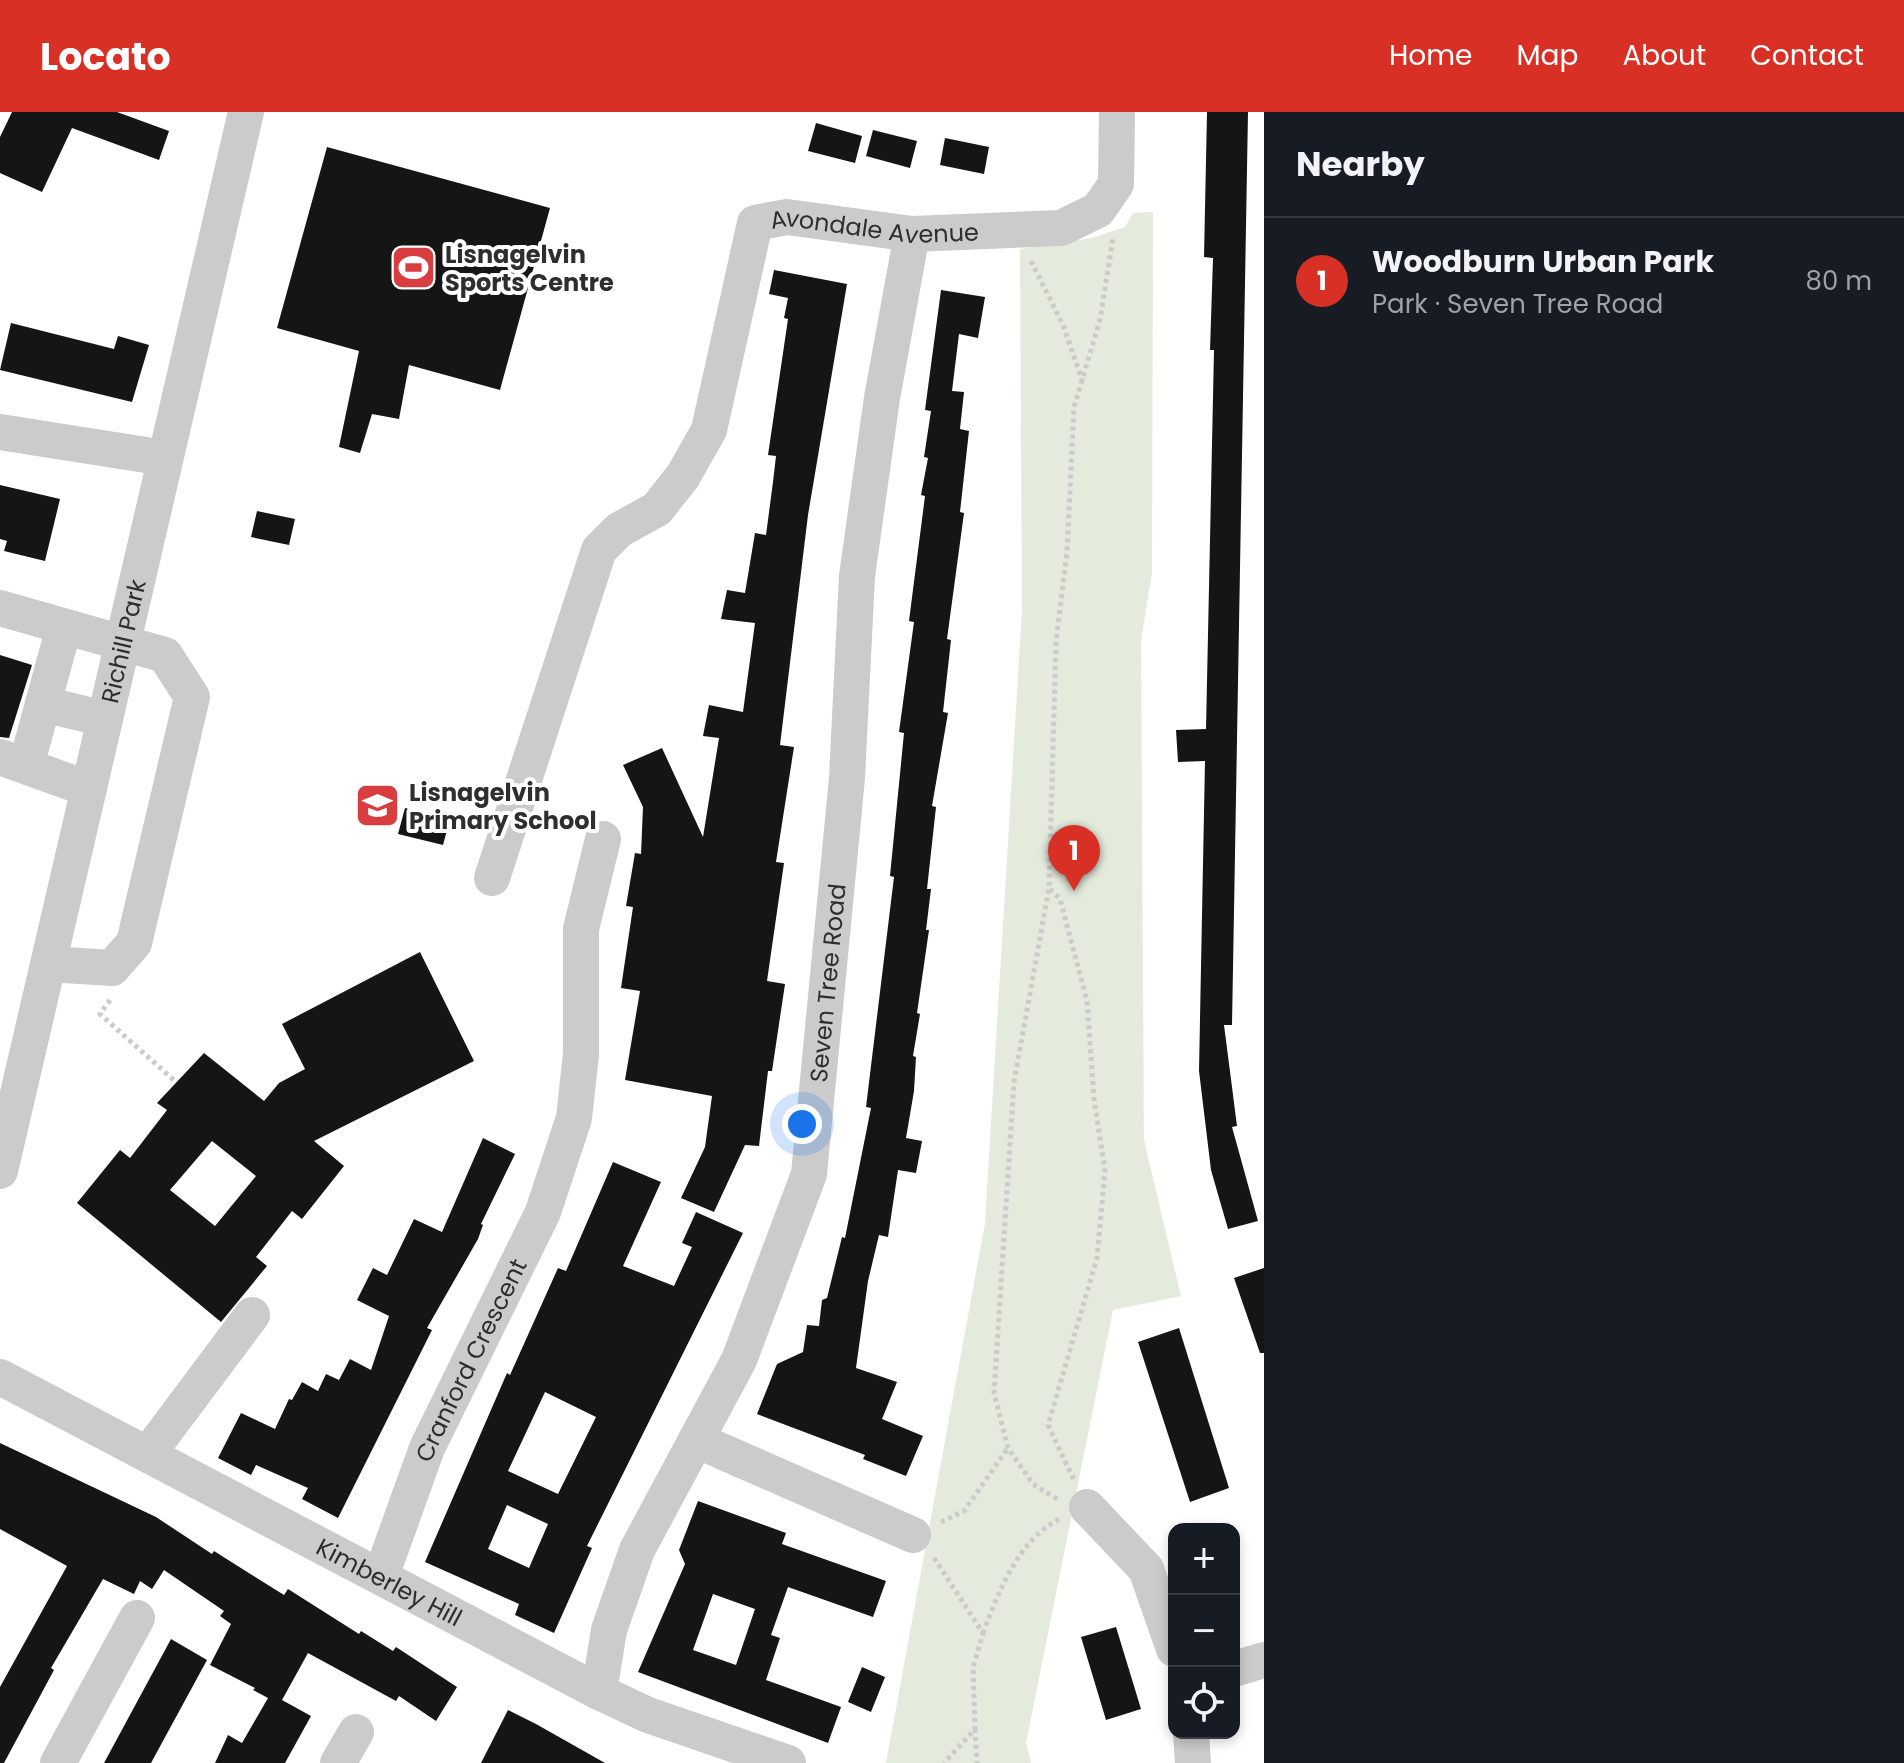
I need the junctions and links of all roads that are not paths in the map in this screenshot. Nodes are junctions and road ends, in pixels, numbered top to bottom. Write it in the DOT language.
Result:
graph roads {
  1 [pos="246,112"];
  2 [pos="1117,112"];
  3 [pos="912,234"];
  4 [pos="0,432"];
  5 [pos="165,458"];
  6 [pos="0,608"];
  7 [pos="64,627"];
  8 [pos="122,643"];
  9 [pos="43,704"];
  10 [pos="105,719"];
  11 [pos="13,762"];
  12 [pos="89,789"];
  13 [pos="603,839"];
  14 [pos="492,878"];
  15 [pos="49,964"];
  16 [pos="4,1131"];
  17 [pos="0,1171"];
  18 [pos="252,1315"];
  19 [pos="0,1377"];
  20 [pos="696,1440"];
  21 [pos="148,1454"];
  22 [pos="1087,1507"];
  23 [pos="913,1535"];
  24 [pos="381,1576"];
  25 [pos="137,1618"];
  26 [pos="1168,1632"];
  27 [pos="1264,1660"];
  28 [pos="1240,1667"];
  29 [pos="599,1692"];
  30 [pos="356,1732"];
  31 [pos="1191,1739"];
  32 [pos="58,1763"];
  33 [pos="338,1763"];
  34 [pos="788,1763"];
  35 [pos="1193,1763"];
  1 -- 5 [label="street, Richill Park"];
  2 -- 3 [label="street, Avondale Avenue"];
  3 -- 14 [label="street, Avondale Avenue"];
  3 -- 20 [label="street, Seven Tree Road"];
  4 -- 5 [label="street"];
  5 -- 8 [label="street, Richill Park"];
  6 -- 7 [label="street"];
  7 -- 8 [label="street"];
  7 -- 9 [label="street"];
  8 -- 10 [label="street, Richill Park"];
  8 -- 15 [label="street"];
  9 -- 10 [label="street"];
  9 -- 11 [label="street"];
  10 -- 12 [label="street, Richill Park"];
  11 -- 12 [label="street"];
  12 -- 15 [label="street, Richill Park"];
  13 -- 24 [label="street, Cranford Crescent"];
  15 -- 16 [label="street, Richill Park"];
  16 -- 17 [label="street, Richill Park"];
  18 -- 21 [label="street"];
  19 -- 21 [label="street, Kimberley Hill"];
  20 -- 23 [label="street"];
  20 -- 29 [label="street, Seven Tree Road"];
  21 -- 24 [label="street, Kimberley Hill"];
  22 -- 26 [label="street"];
  24 -- 29 [label="street, Kimberley Hill"];
  25 -- 32 [label="street"];
  27 -- 28 [label="street"];
  29 -- 34 [label="street, Kimberley Hill"];
  30 -- 33 [label="street"];
  31 -- 35 [label="street"];
}
